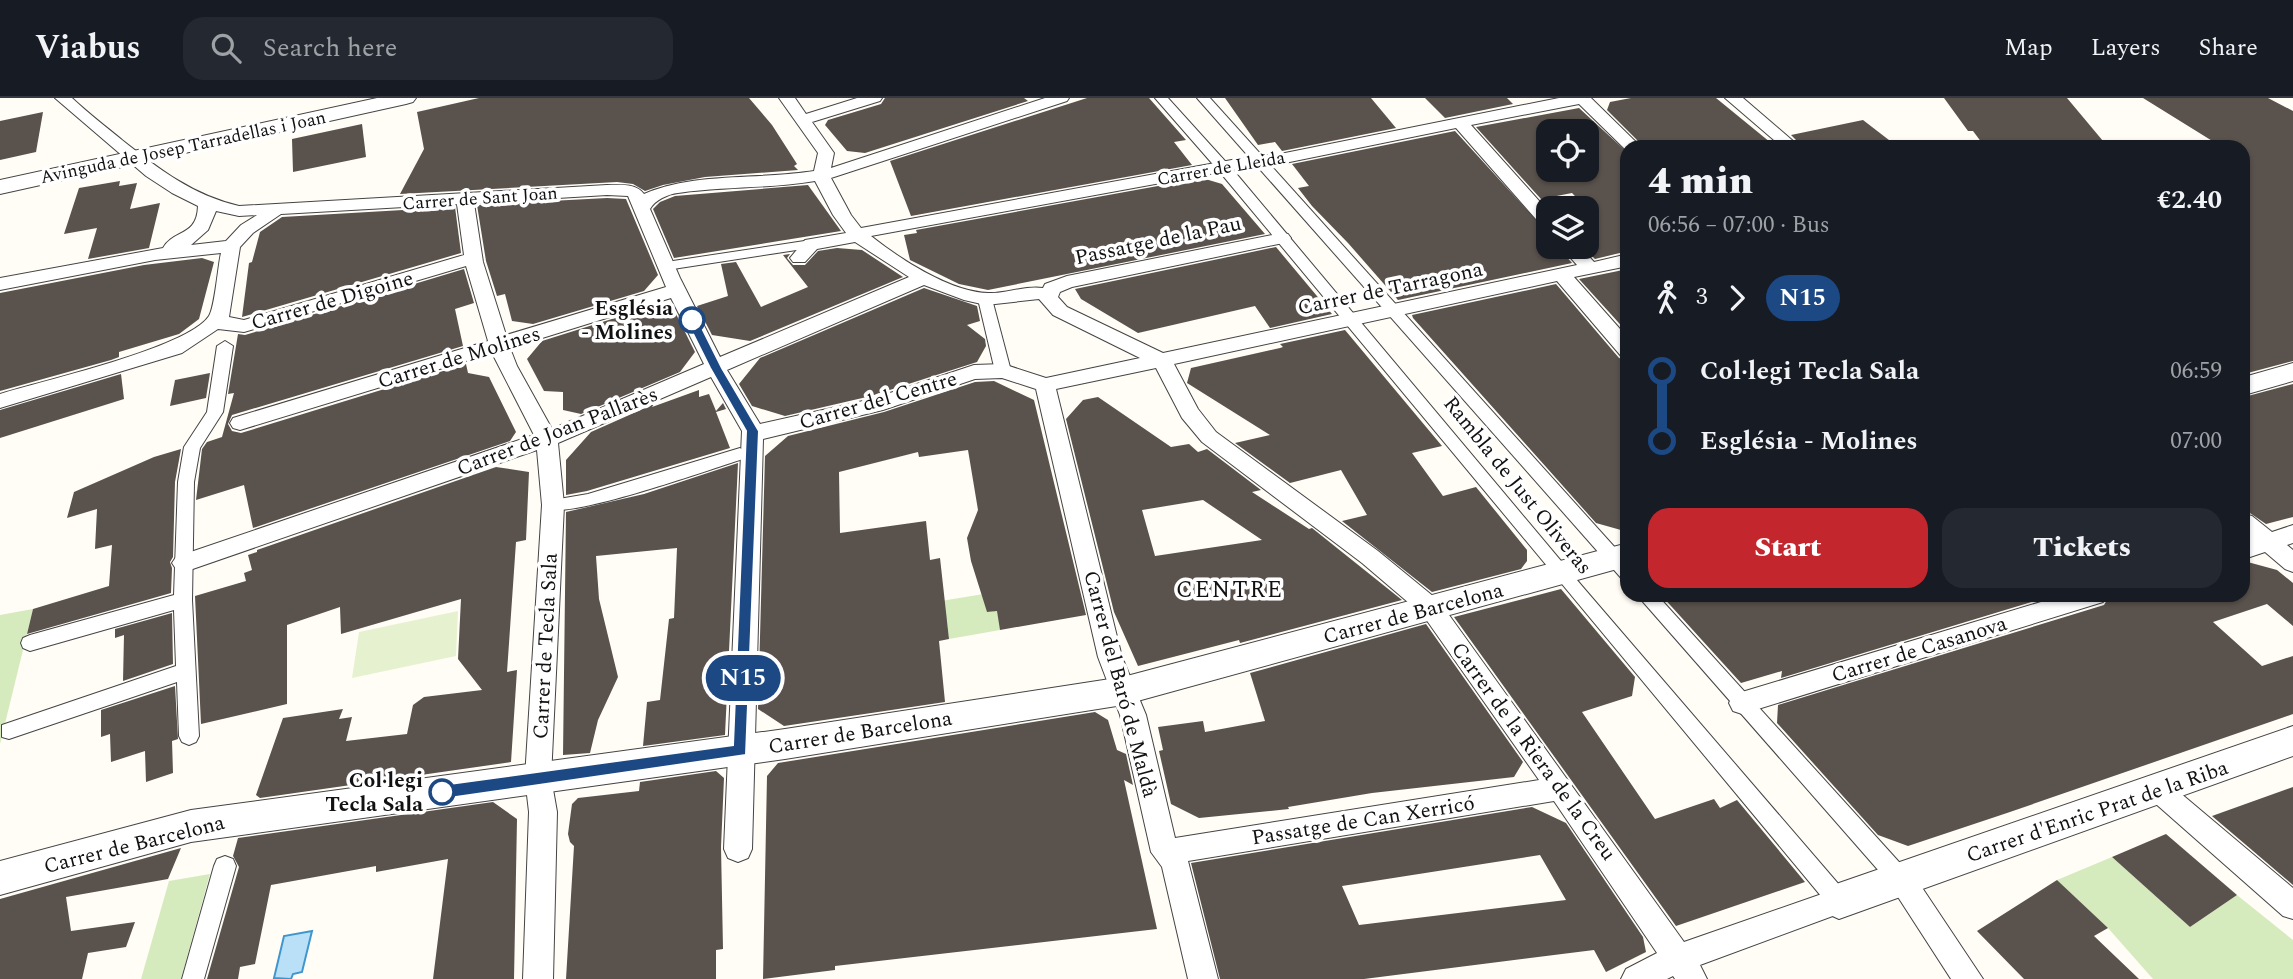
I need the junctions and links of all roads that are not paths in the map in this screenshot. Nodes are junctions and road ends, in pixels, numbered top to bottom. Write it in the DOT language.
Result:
graph roads {
  1 [pos="63,98"];
  2 [pos="353,98"];
  3 [pos="407,98"];
  4 [pos="788,98"];
  5 [pos="874,98"];
  6 [pos="1061,98"];
  7 [pos="1161,98"];
  8 [pos="1203,98"];
  9 [pos="1582,98"];
  10 [pos="1733,98"];
  11 [pos="803,120"];
  12 [pos="1459,122"];
  13 [pos="1626,140"];
  14 [pos="1784,140"];
  15 [pos="129,153"];
  16 [pos="1259,160"];
  17 [pos="1220,167"];
  18 [pos="0,176"];
  19 [pos="821,176"];
  20 [pos="0,187"];
  21 [pos="465,199"];
  22 [pos="207,205"];
  23 [pos="1536,208"];
  24 [pos="641,210"];
  25 [pos="276,211"];
  26 [pos="859,235"];
  27 [pos="1282,238"];
  28 [pos="231,246"];
  29 [pos="805,251"];
  30 [pos="155,254"];
  31 [pos="474,258"];
  32 [pos="1581,259"];
  33 [pos="1620,262"];
  34 [pos="669,265"];
  35 [pos="1590,268"];
  36 [pos="1561,274"];
  37 [pos="923,278"];
  38 [pos="0,284"];
  39 [pos="677,290"];
  40 [pos="1049,296"];
  41 [pos="985,299"];
  42 [pos="1392,310"];
  43 [pos="219,317"];
  44 [pos="1352,320"];
  45 [pos="1620,342"];
  46 [pos="499,345"];
  47 [pos="225,346"];
  48 [pos="1163,361"];
  49 [pos="716,368"];
  50 [pos="1003,372"];
  51 [pos="2293,372"];
  52 [pos="2250,384"];
  53 [pos="1045,385"];
  54 [pos="0,401"];
  55 [pos="240,423"];
  56 [pos="752,431"];
  57 [pos="547,439"];
  58 [pos="740,454"];
  59 [pos="553,505"];
  60 [pos="2250,527"];
  61 [pos="2293,534"];
  62 [pos="2268,542"];
  63 [pos="2250,548"];
  64 [pos="1620,559"];
  65 [pos="1620,562"];
  66 [pos="184,563"];
  67 [pos="2293,563"];
  68 [pos="1560,572"];
  69 [pos="183,600"];
  70 [pos="1652,602"];
  71 [pos="2072,602"];
  72 [pos="1431,608"];
  73 [pos="30,643"];
  74 [pos="188,670"];
  75 [pos="1124,691"];
  76 [pos="1742,703"];
  77 [pos="9,730"];
  78 [pos="189,736"];
  79 [pos="2293,741"];
  80 [pos="740,750"];
  81 [pos="538,778"];
  82 [pos="1560,788"];
  83 [pos="2157,789"];
  84 [pos="738,849"];
  85 [pos="1165,852"];
  86 [pos="225,866"];
  87 [pos="0,878"];
  88 [pos="1901,880"];
  89 [pos="1839,901"];
  90 [pos="2293,906"];
  91 [pos="1686,969"];
  92 [pos="193,979"];
  93 [pos="538,979"];
  94 [pos="1203,979"];
  95 [pos="1636,979"];
  96 [pos="1968,979"];
  1 -- 15 [label="street, Carrer de Sant Joan"];
  2 -- 15 [label="street, Avinguda de Josep Tarradellas i Joan"];
  3 -- 15 [label="street, Avinguda de Josep Tarradellas i Joan"];
  4 -- 11 [label="street"];
  5 -- 11 [label="street"];
  6 -- 19 [label="street"];
  7 -- 17 [label="street, Rambla de Just Oliveras"];
  8 -- 16 [label="street, Rambla de Just Oliveras"];
  9 -- 12 [label="street, Carrer de Lleida"];
  9 -- 13 [label="street"];
  10 -- 14 [label="street"];
  11 -- 19 [label="street"];
  12 -- 16 [label="street, Carrer de Lleida"];
  12 -- 23 [label="street"];
  15 -- 18 [label="street, Avinguda de Josep Tarradellas i Joan"];
  15 -- 20 [label="street, Avinguda de Josep Tarradellas i Joan"];
  15 -- 22 [label="street, Carrer de Sant Joan"];
  16 -- 17 [label="street, Carrer de Lleida"];
  16 -- 42 [label="street, Rambla de Just Oliveras"];
  17 -- 26 [label="street, Carrer de Lleida"];
  17 -- 27 [label="street, Rambla de Just Oliveras"];
  19 -- 24 [label="street"];
  19 -- 26 [label="street"];
  21 -- 24 [label="street, Carrer de Sant Joan"];
  21 -- 25 [label="street, Carrer de Sant Joan"];
  21 -- 31 [label="street"];
  22 -- 25 [label="street, Carrer de Sant Joan"];
  22 -- 30 [label="street"];
  24 -- 34 [label="street"];
  25 -- 28 [label="street"];
  26 -- 29 [label="street, Carrer de Lleida"];
  26 -- 37 [label="street"];
  27 -- 40 [label="street, Passatge de la Pau"];
  27 -- 44 [label="street, Rambla de Just Oliveras"];
  28 -- 30 [label="street"];
  28 -- 43 [label="street"];
  29 -- 34 [label="street"];
  30 -- 38 [label="street"];
  31 -- 43 [label="street, Carrer de Digoine"];
  31 -- 46 [label="street"];
  32 -- 35 [label="street"];
  33 -- 35 [label="street, Carrer de Tarragona"];
  34 -- 39 [label="street"];
  35 -- 36 [label="street, Carrer de Tarragona"];
  36 -- 42 [label="street, Carrer de Tarragona"];
  36 -- 45 [label="street"];
  37 -- 41 [label="street"];
  37 -- 49 [label="street, Carrer de Joan Pallarès"];
  39 -- 46 [label="street, Carrer de Molines"];
  39 -- 49 [label="street"];
  40 -- 41 [label="street"];
  40 -- 48 [label="street"];
  41 -- 50 [label="street"];
  42 -- 44 [label="street, Carrer de Tarragona"];
  42 -- 64 [label="street, Rambla de Just Oliveras"];
  43 -- 54 [label="street, Carrer de Digoine"];
  44 -- 48 [label="street, Carrer de Tarragona"];
  44 -- 68 [label="street, Rambla de Just Oliveras"];
  46 -- 55 [label="street, Carrer de Molines"];
  46 -- 57 [label="street"];
  47 -- 66 [label="street"];
  48 -- 53 [label="street, Carrer de Tarragona"];
  48 -- 72 [label="street, Carrer de la Riera de la Creu"];
  49 -- 56 [label="street"];
  49 -- 57 [label="street, Carrer de Joan Pallarès"];
  50 -- 53 [label="street"];
  50 -- 56 [label="street, Carrer del Centre"];
  51 -- 52 [label="street"];
  53 -- 75 [label="street, Carrer del Baró de Maldà"];
  56 -- 80 [label="street"];
  57 -- 59 [label="street, Carrer de Tecla Sala"];
  57 -- 66 [label="street, Carrer de Joan Pallarès"];
  58 -- 59 [label="street"];
  59 -- 81 [label="street, Carrer de Tecla Sala"];
  60 -- 62 [label="street"];
  61 -- 62 [label="street"];
  62 -- 63 [label="street"];
  62 -- 67 [label="street"];
  65 -- 68 [label="street, Carrer de Barcelona"];
  66 -- 69 [label="street"];
  68 -- 72 [label="street, Carrer de Barcelona"];
  68 -- 89 [label="street, Rambla de Just Oliveras"];
  69 -- 73 [label="street"];
  69 -- 74 [label="street"];
  70 -- 76 [label="street"];
  71 -- 76 [label="street, Carrer de Casanova"];
  72 -- 75 [label="street, Carrer de Barcelona"];
  72 -- 82 [label="street, Carrer de la Riera de la Creu"];
  74 -- 77 [label="street"];
  74 -- 78 [label="street"];
  75 -- 80 [label="street, Carrer de Barcelona"];
  75 -- 85 [label="street, Carrer del Baró de Maldà"];
  76 -- 88 [label="street"];
  79 -- 83 [label="street, Carrer d'Enric Prat de la Riba"];
  80 -- 81 [label="street, Carrer de Barcelona"];
  80 -- 84 [label="street"];
  81 -- 87 [label="street, Carrer de Barcelona"];
  81 -- 93 [label="street, Carrer de Tecla Sala"];
  82 -- 85 [label="street, Passatge de Can Xerricó"];
  82 -- 91 [label="street, Carrer de la Riera de la Creu"];
  83 -- 88 [label="street, Carrer d'Enric Prat de la Riba"];
  83 -- 90 [label="street"];
  85 -- 94 [label="street, Carrer del Baró de Maldà"];
  86 -- 92 [label="street"];
  88 -- 89 [label="street, Carrer d'Enric Prat de la Riba"];
  88 -- 96 [label="street"];
  89 -- 91 [label="street"];
  91 -- 95 [label="street"];
}
